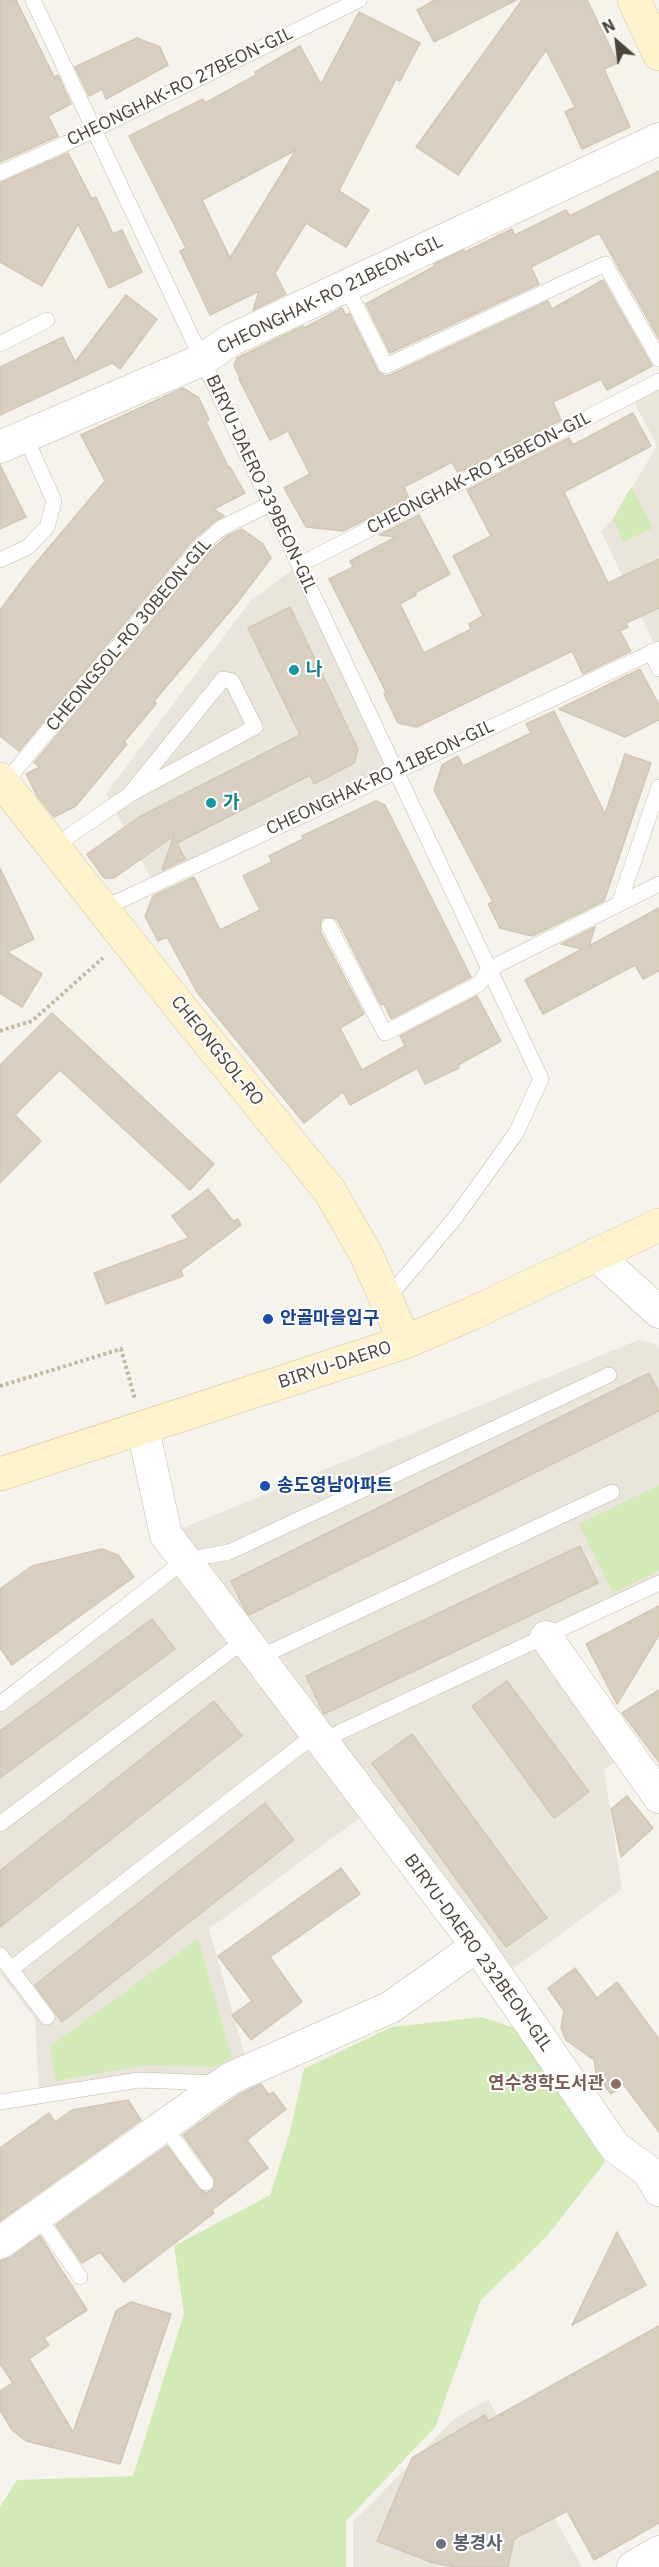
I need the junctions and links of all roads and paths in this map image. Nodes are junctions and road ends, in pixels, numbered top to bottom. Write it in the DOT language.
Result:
graph roads {
  1 [pos="33,0"];
  2 [pos="359,0"];
  3 [pos="634,0"];
  4 [pos="659,54"];
  5 [pos="94,130"];
  6 [pos="659,139"];
  7 [pos="0,173"];
  8 [pos="346,286"];
  9 [pos="47,320"];
  10 [pos="0,344"];
  11 [pos="659,359"];
  12 [pos="202,360"];
  13 [pos="659,381"];
  14 [pos="12,441"];
  15 [pos="270,504"];
  16 [pos="0,560"];
  17 [pos="299,565"];
  18 [pos="655,650"];
  19 [pos="659,669"];
  20 [pos="396,771"];
  21 [pos="2,781"];
  22 [pos="659,787"];
  23 [pos="129,795"];
  24 [pos="53,847"];
  25 [pos="659,884"];
  26 [pos="619,904"];
  27 [pos="102,909"];
  28 [pos="329,926"];
  29 [pos="125,937"];
  30 [pos="489,969"];
  31 [pos="0,1031"];
  32 [pos="659,1225"];
  33 [pos="595,1254"];
  34 [pos="386,1300"];
  35 [pos="659,1312"];
  36 [pos="405,1342"];
  37 [pos="609,1375"];
  38 [pos="0,1386"];
  39 [pos="143,1429"];
  40 [pos="0,1474"];
  41 [pos="612,1492"];
  42 [pos="185,1560"];
  43 [pos="659,1583"];
  44 [pos="546,1637"];
  45 [pos="251,1649"];
  46 [pos="0,1704"];
  47 [pos="318,1738"];
  48 [pos="659,1797"];
  49 [pos="0,1824"];
  50 [pos="477,1946"];
  51 [pos="0,1955"];
  52 [pos="11,1969"];
  53 [pos="47,2017"];
  54 [pos="224,2083"];
  55 [pos="0,2102"];
  56 [pos="164,2126"];
  57 [pos="655,2175"];
  58 [pos="206,2183"];
  59 [pos="38,2216"];
  60 [pos="0,2243"];
  61 [pos="80,2277"];
  62 [pos="659,2552"];
  63 [pos="633,2567"];
  1 -- 5 [label="lane, BIRYU-DAERO 239BEON-GIL"];
  2 -- 5 [label="lane, CHEONGHAK-RO 27BEON-GIL"];
  3 -- 4 [label="street"];
  5 -- 7 [label="lane, CHEONGHAK-RO 27BEON-GIL"];
  5 -- 12 [label="lane, BIRYU-DAERO 239BEON-GIL"];
  6 -- 8 [label="street, CHEONGHAK-RO 21BEON-GIL"];
  8 -- 11 [label="lane"];
  8 -- 12 [label="street, CHEONGHAK-RO 21BEON-GIL"];
  9 -- 10 [label="lane"];
  12 -- 14 [label="street, CHEONGHAK-RO 21BEON-GIL"];
  12 -- 15 [label="lane, BIRYU-DAERO 239BEON-GIL"];
  13 -- 17 [label="lane, CHEONGHAK-RO 15BEON-GIL"];
  14 -- 16 [label="lane"];
  15 -- 17 [label="lane, BIRYU-DAERO 239BEON-GIL"];
  15 -- 21 [label="lane, CHEONGSOL-RO 30BEON-GIL"];
  17 -- 20 [label="lane, BIRYU-DAERO 239BEON-GIL"];
  18 -- 19 [label="lane"];
  18 -- 20 [label="lane, CHEONGHAK-RO 11BEON-GIL"];
  20 -- 27 [label="lane, CHEONGHAK-RO 11BEON-GIL"];
  20 -- 30 [label="lane, BIRYU-DAERO 239BEON-GIL"];
  21 -- 24 [label="street, CHEONGSOL-RO"];
  22 -- 26 [label="lane"];
  23 -- 23 [label="lane"];
  23 -- 24 [label="lane"];
  24 -- 27 [label="street, CHEONGSOL-RO"];
  25 -- 26 [label="lane"];
  26 -- 30 [label="lane"];
  27 -- 29 [label="street, CHEONGSOL-RO"];
  28 -- 30 [label="lane"];
  29 -- 31 [label="path"];
  29 -- 34 [label="street, CHEONGSOL-RO"];
  30 -- 34 [label="lane, BIRYU-DAERO 239BEON-GIL"];
  32 -- 33 [label="street, BIRYU-DAERO"];
  33 -- 35 [label="street"];
  33 -- 36 [label="street, BIRYU-DAERO"];
  34 -- 36 [label="street, CHEONGSOL-RO"];
  36 -- 39 [label="street, BIRYU-DAERO"];
  37 -- 42 [label="lane"];
  38 -- 39 [label="path"];
  39 -- 40 [label="street, BIRYU-DAERO"];
  39 -- 42 [label="street, BIRYU-DAERO 232BEON-GIL"];
  41 -- 45 [label="lane"];
  42 -- 45 [label="street, BIRYU-DAERO 232BEON-GIL"];
  42 -- 46 [label="lane"];
  43 -- 44 [label="lane"];
  44 -- 47 [label="lane"];
  44 -- 48 [label="street"];
  45 -- 47 [label="street, BIRYU-DAERO 232BEON-GIL"];
  45 -- 49 [label="lane"];
  47 -- 50 [label="street, BIRYU-DAERO 232BEON-GIL"];
  47 -- 52 [label="lane"];
  50 -- 54 [label="street"];
  50 -- 57 [label="street, BIRYU-DAERO 232BEON-GIL"];
  51 -- 52 [label="lane"];
  52 -- 53 [label="lane"];
  54 -- 55 [label="lane"];
  54 -- 56 [label="street"];
  56 -- 58 [label="lane"];
  56 -- 59 [label="street"];
  59 -- 60 [label="street"];
  59 -- 61 [label="lane"];
  62 -- 63 [label="street"];
}
